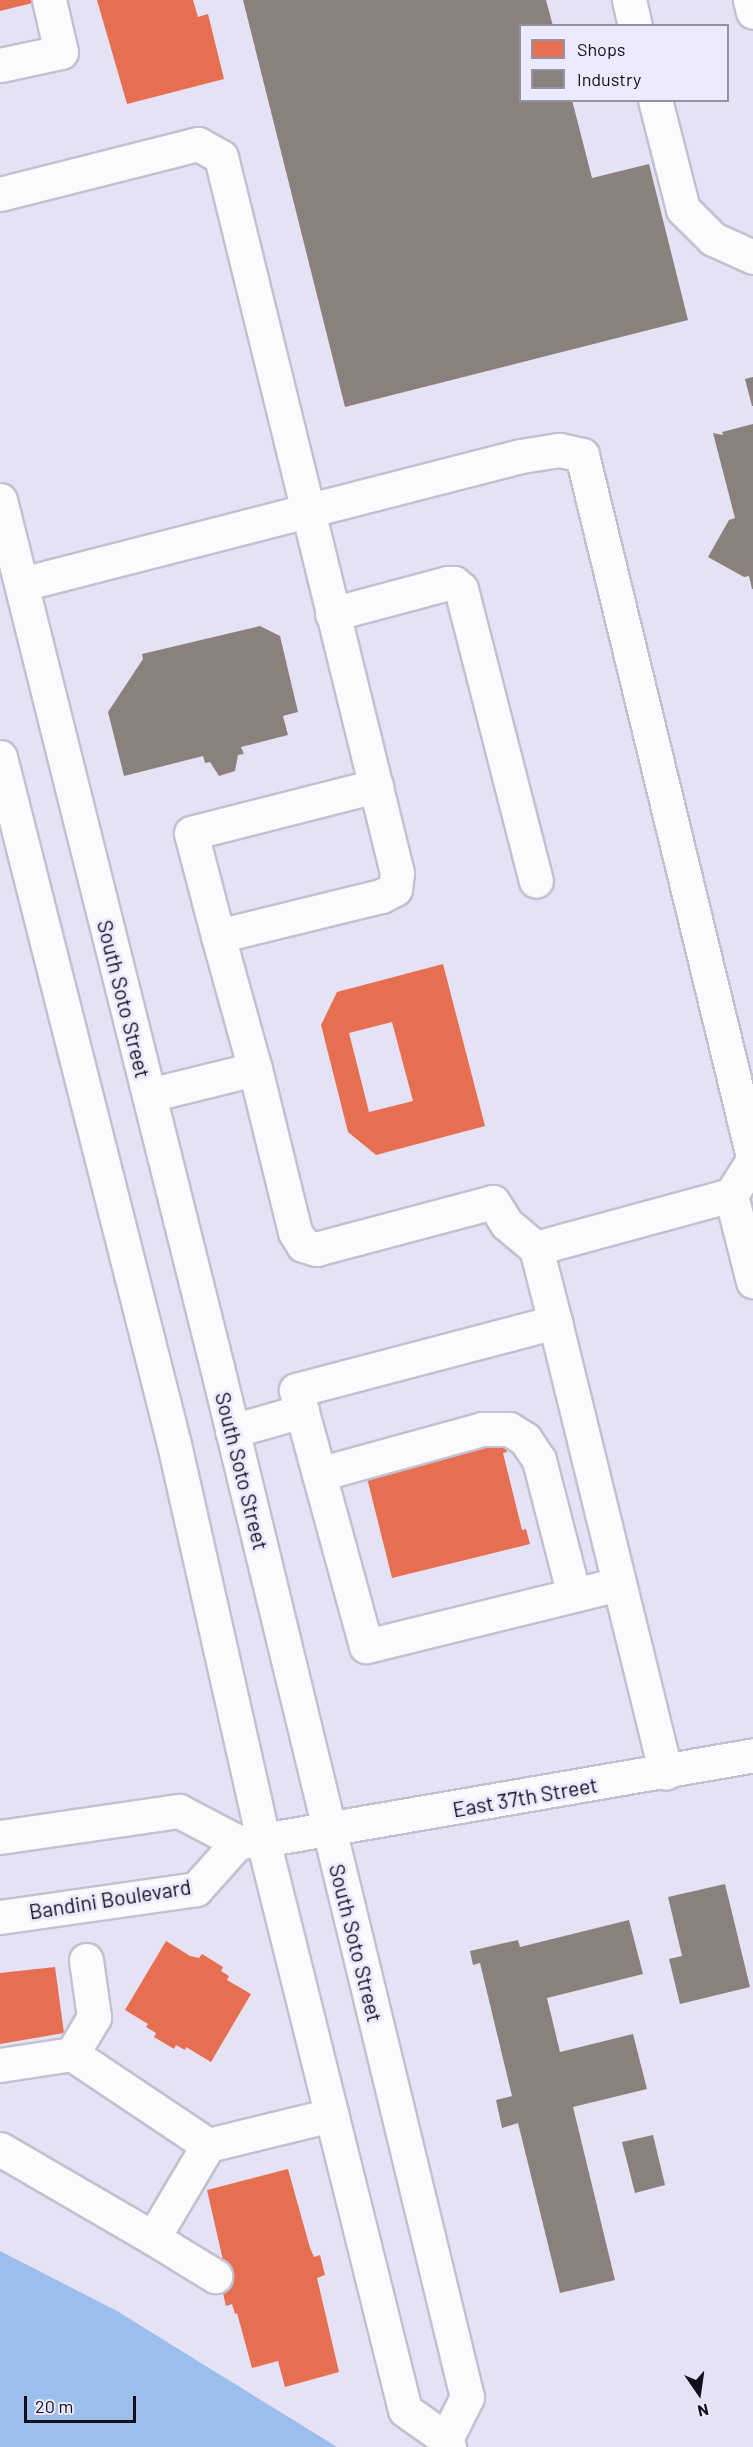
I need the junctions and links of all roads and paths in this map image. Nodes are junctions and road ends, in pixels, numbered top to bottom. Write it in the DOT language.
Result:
graph roads {
  1 [pos="49,0"];
  2 [pos="628,0"];
  3 [pos="750,0"];
  4 [pos="753,12"];
  5 [pos="634,24"];
  6 [pos="0,65"];
  7 [pos="656,102"];
  8 [pos="0,194"];
  9 [pos="753,257"];
  10 [pos="0,500"];
  11 [pos="306,512"];
  12 [pos="11,586"];
  13 [pos="332,614"];
  14 [pos="0,757"];
  15 [pos="376,786"];
  16 [pos="536,881"];
  17 [pos="218,936"];
  18 [pos="255,1069"];
  19 [pos="149,1095"];
  20 [pos="752,1148"];
  21 [pos="731,1195"];
  22 [pos="536,1248"];
  23 [pos="753,1281"];
  24 [pos="555,1322"];
  25 [pos="302,1411"];
  26 [pos="232,1431"];
  27 [pos="319,1474"];
  28 [pos="619,1584"];
  29 [pos="574,1595"];
  30 [pos="753,1755"];
  31 [pos="666,1773"];
  32 [pos="329,1830"];
  33 [pos="0,1837"];
  34 [pos="250,1841"];
  35 [pos="0,1917"];
  36 [pos="86,1960"];
  37 [pos="72,2054"];
  38 [pos="0,2065"];
  39 [pos="332,2115"];
  40 [pos="208,2145"];
  41 [pos="0,2149"];
  42 [pos="153,2238"];
  43 [pos="215,2276"];
  44 [pos="447,2443"];
  1 -- 6 [label="main road"];
  2 -- 5 [label="main road"];
  3 -- 4 [label="main road"];
  7 -- 9 [label="main road"];
  8 -- 11 [label="main road"];
  10 -- 12 [label="main road, South Soto Street"];
  11 -- 12 [label="main road"];
  11 -- 13 [label="main road"];
  11 -- 20 [label="main road"];
  12 -- 19 [label="main road, South Soto Street"];
  13 -- 15 [label="main road"];
  13 -- 16 [label="main road"];
  14 -- 34 [label="main road, South Soto Street"];
  15 -- 17 [label="main road"];
  15 -- 17 [label="main road"];
  17 -- 18 [label="main road"];
  18 -- 19 [label="main road"];
  18 -- 22 [label="main road"];
  19 -- 26 [label="main road, South Soto Street"];
  20 -- 21 [label="main road"];
  21 -- 22 [label="main road"];
  21 -- 23 [label="main road"];
  22 -- 24 [label="main road"];
  24 -- 25 [label="main road"];
  24 -- 28 [label="main road"];
  25 -- 26 [label="main road"];
  25 -- 27 [label="main road"];
  26 -- 32 [label="main road, South Soto Street"];
  27 -- 29 [label="main road"];
  27 -- 29 [label="main road"];
  28 -- 29 [label="main road"];
  28 -- 31 [label="main road"];
  30 -- 31 [label="main road, East 37th Street"];
  31 -- 32 [label="main road, East 37th Street"];
  32 -- 34 [label="main road, East 37th Street"];
  32 -- 44 [label="main road, South Soto Street"];
  33 -- 34 [label="main road"];
  34 -- 35 [label="main road, Bandini Boulevard"];
  34 -- 39 [label="main road, South Soto Street"];
  36 -- 37 [label="main road"];
  37 -- 38 [label="main road"];
  37 -- 40 [label="main road"];
  39 -- 40 [label="main road"];
  39 -- 44 [label="main road, South Soto Street"];
  40 -- 42 [label="main road"];
  41 -- 42 [label="main road"];
  42 -- 43 [label="main road"];
}
